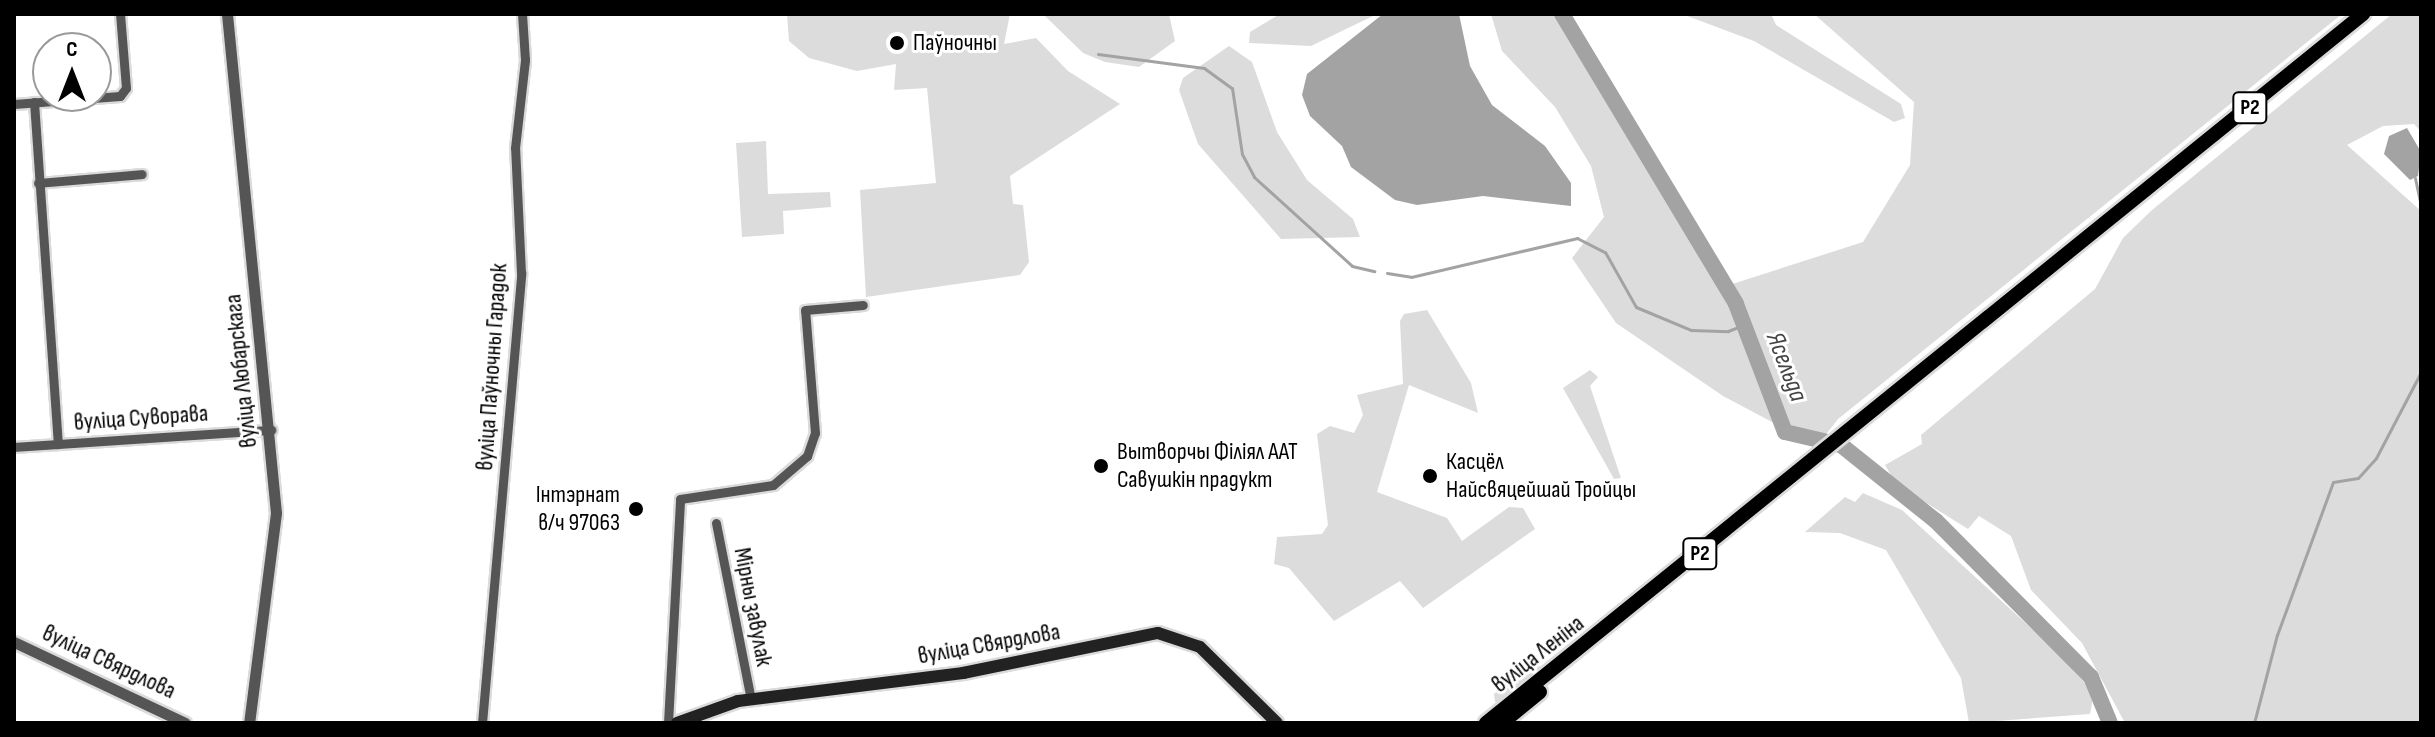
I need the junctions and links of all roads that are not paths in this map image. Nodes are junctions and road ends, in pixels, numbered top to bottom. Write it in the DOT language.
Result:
graph roads {
  1 [pos="120,14"];
  2 [pos="227,14"];
  3 [pos="522,14"];
  4 [pos="2363,14"];
  5 [pos="112,97"];
  6 [pos="34,112"];
  7 [pos="142,174"];
  8 [pos="38,183"];
  9 [pos="863,305"];
  10 [pos="271,430"];
  11 [pos="58,444"];
  12 [pos="14,447"];
  13 [pos="716,523"];
  14 [pos="1614,625"];
  15 [pos="14,642"];
  16 [pos="751,699"];
  17 [pos="185,723"];
  18 [pos="249,723"];
  19 [pos="482,723"];
  20 [pos="668,723"];
  21 [pos="677,723"];
  22 [pos="1277,723"];
  23 [pos="1486,723"];
  24 [pos="1502,723"];
  1 -- 5 [label="street"];
  2 -- 10 [label="street, вуліца Любарскага"];
  3 -- 19 [label="street, вуліца Паўночны Гарадок"];
  4 -- 14 [label="main road, Р2"];
  6 -- 8 [label="street"];
  7 -- 8 [label="street"];
  8 -- 11 [label="street"];
  9 -- 20 [label="street"];
  10 -- 11 [label="street, вуліца Суворава"];
  10 -- 18 [label="street, вуліца Любарскага"];
  11 -- 12 [label="street, вуліца Суворава"];
  13 -- 16 [label="street, Мірны завулак"];
  14 -- 23 [label="main road, вуліца Леніна / Р2"];
  14 -- 24 [label="main road, вуліца Леніна / Р2"];
  15 -- 17 [label="street, вуліца Свярдлова"];
  16 -- 21 [label="main road, вуліца Свярдлова"];
  16 -- 22 [label="main road, вуліца Свярдлова"];
}
